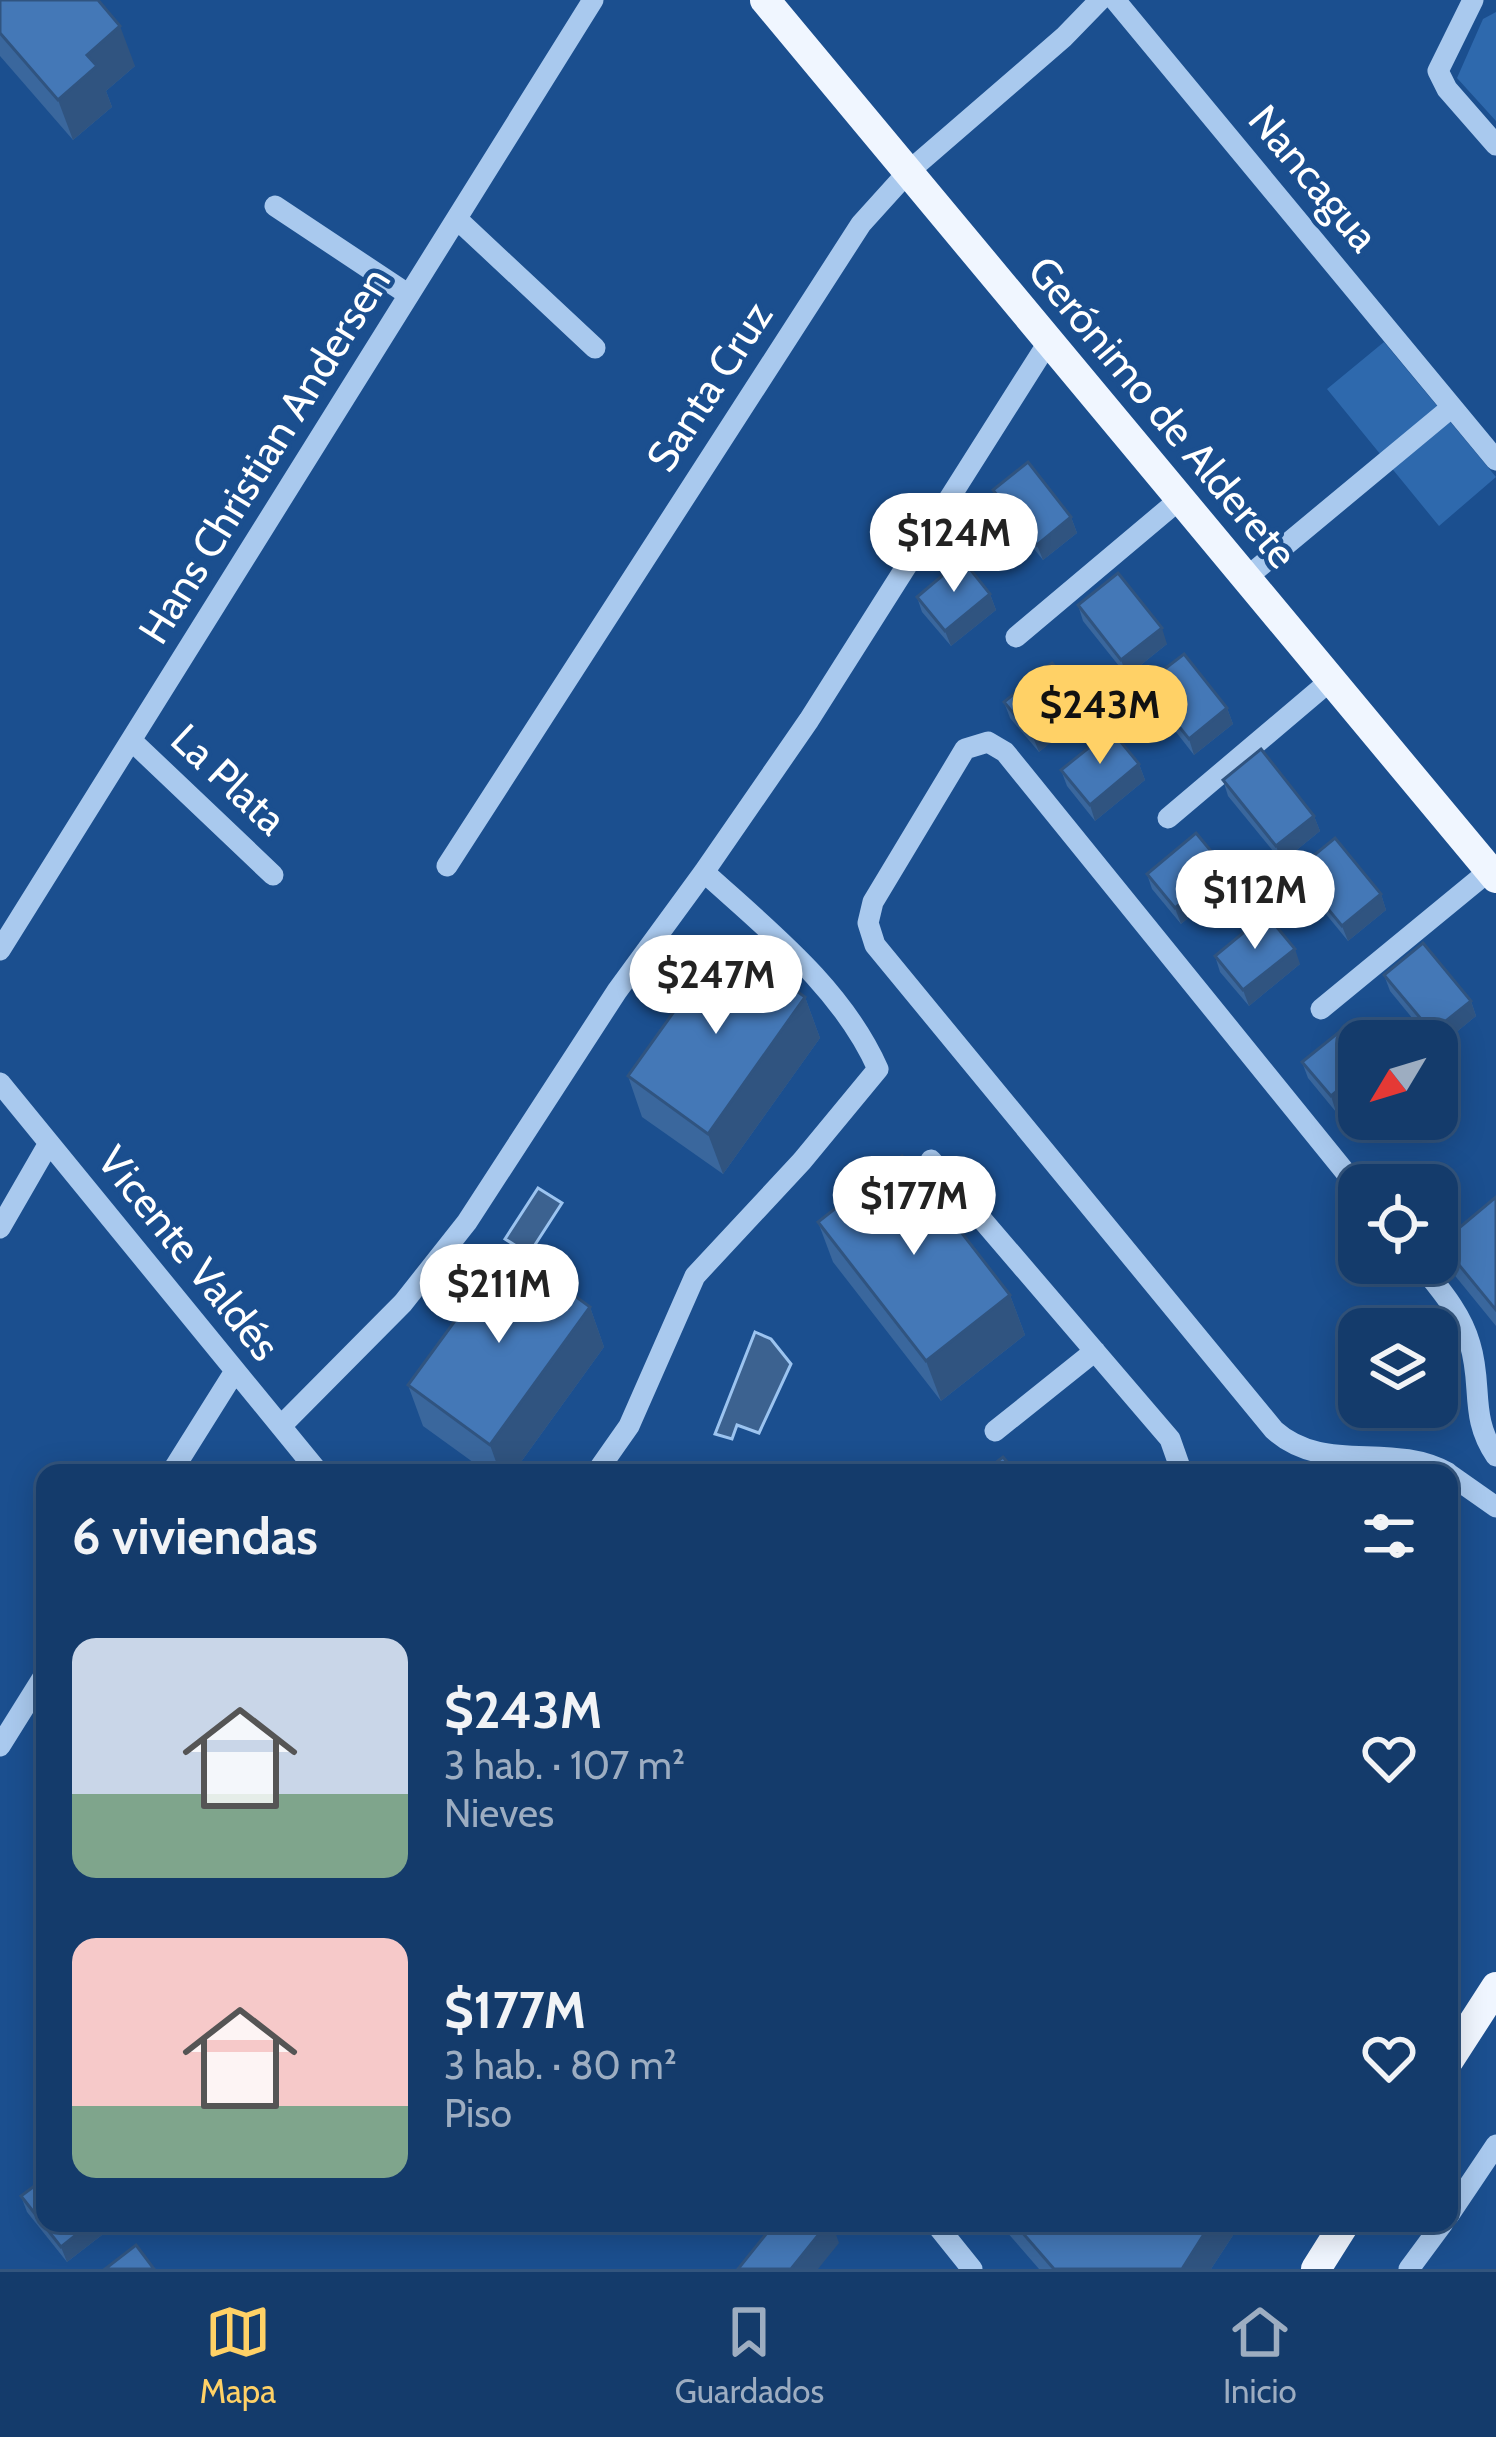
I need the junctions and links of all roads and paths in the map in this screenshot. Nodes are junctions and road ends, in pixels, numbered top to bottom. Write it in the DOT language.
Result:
graph roads {
  1 [pos="593,0"];
  2 [pos="765,0"];
  3 [pos="1100,0"];
  4 [pos="1115,0"];
  5 [pos="1473,0"];
  6 [pos="1496,146"];
  7 [pos="908,172"];
  8 [pos="275,206"];
  9 [pos="457,219"];
  10 [pos="409,295"];
  11 [pos="1049,341"];
  12 [pos="595,348"];
  13 [pos="1452,406"];
  14 [pos="1496,460"];
  15 [pos="1180,499"];
  16 [pos="1246,578"];
  17 [pos="1016,638"];
  18 [pos="1331,680"];
  19 [pos="131,740"];
  20 [pos="1168,818"];
  21 [pos="448,866"];
  22 [pos="704,872"];
  23 [pos="274,874"];
  24 [pos="1493,874"];
  25 [pos="0,950"];
  26 [pos="1321,1009"];
  27 [pos="0,1083"];
  28 [pos="49,1143"];
  29 [pos="931,1160"];
  30 [pos="1338,1164"];
  31 [pos="0,1228"];
  32 [pos="1436,1284"];
  33 [pos="1095,1351"];
  34 [pos="235,1371"];
  35 [pos="281,1426"];
  36 [pos="995,1431"];
  37 [pos="1496,1456"];
  38 [pos="177,1464"];
  39 [pos="312,1464"];
  40 [pos="602,1464"];
  41 [pos="1179,1464"];
  42 [pos="1422,1464"];
  43 [pos="1458,1480"];
  44 [pos="1496,1507"];
  45 [pos="36,1688"];
  46 [pos="0,1746"];
  47 [pos="1496,1987"];
  48 [pos="1458,2046"];
  49 [pos="1496,2145"];
  50 [pos="1458,2202"];
  51 [pos="942,2232"];
  52 [pos="1339,2232"];
  53 [pos="1436,2232"];
  54 [pos="973,2269"];
  55 [pos="1316,2269"];
  56 [pos="1409,2269"];
  1 -- 9 [label="street, Hans Christian Andersen"];
  2 -- 7 [label="main road, Gerónimo de Alderete"];
  3 -- 7 [label="street, Santa Cruz"];
  4 -- 13 [label="street, Nancagua"];
  5 -- 6 [label="street"];
  7 -- 11 [label="main road, Gerónimo de Alderete"];
  7 -- 21 [label="street, Santa Cruz"];
  8 -- 10 [label="street"];
  9 -- 10 [label="street, Hans Christian Andersen"];
  9 -- 12 [label="street"];
  10 -- 19 [label="street, Hans Christian Andersen"];
  11 -- 15 [label="main road, Gerónimo de Alderete"];
  11 -- 22 [label="street"];
  13 -- 14 [label="street, Nancagua"];
  13 -- 16 [label="street"];
  15 -- 16 [label="main road, Gerónimo de Alderete"];
  15 -- 17 [label="street"];
  16 -- 18 [label="main road, Gerónimo de Alderete"];
  18 -- 20 [label="street"];
  18 -- 24 [label="main road, Gerónimo de Alderete"];
  19 -- 23 [label="street, La Plata"];
  19 -- 25 [label="street, Hans Christian Andersen"];
  22 -- 35 [label="street"];
  22 -- 40 [label="street"];
  24 -- 26 [label="street"];
  27 -- 28 [label="street, Vicente Valdés"];
  28 -- 31 [label="street"];
  28 -- 34 [label="street, Vicente Valdés"];
  29 -- 33 [label="street"];
  30 -- 42 [label="street"];
  32 -- 37 [label="street"];
  33 -- 36 [label="street"];
  33 -- 41 [label="street"];
  34 -- 35 [label="street, Vicente Valdés"];
  34 -- 38 [label="street"];
  35 -- 39 [label="street, Vicente Valdés"];
  43 -- 44 [label="street"];
  45 -- 46 [label="street"];
  47 -- 48 [label="main road"];
  49 -- 50 [label="street"];
  51 -- 54 [label="street"];
  52 -- 55 [label="main road"];
  53 -- 56 [label="street"];
}
